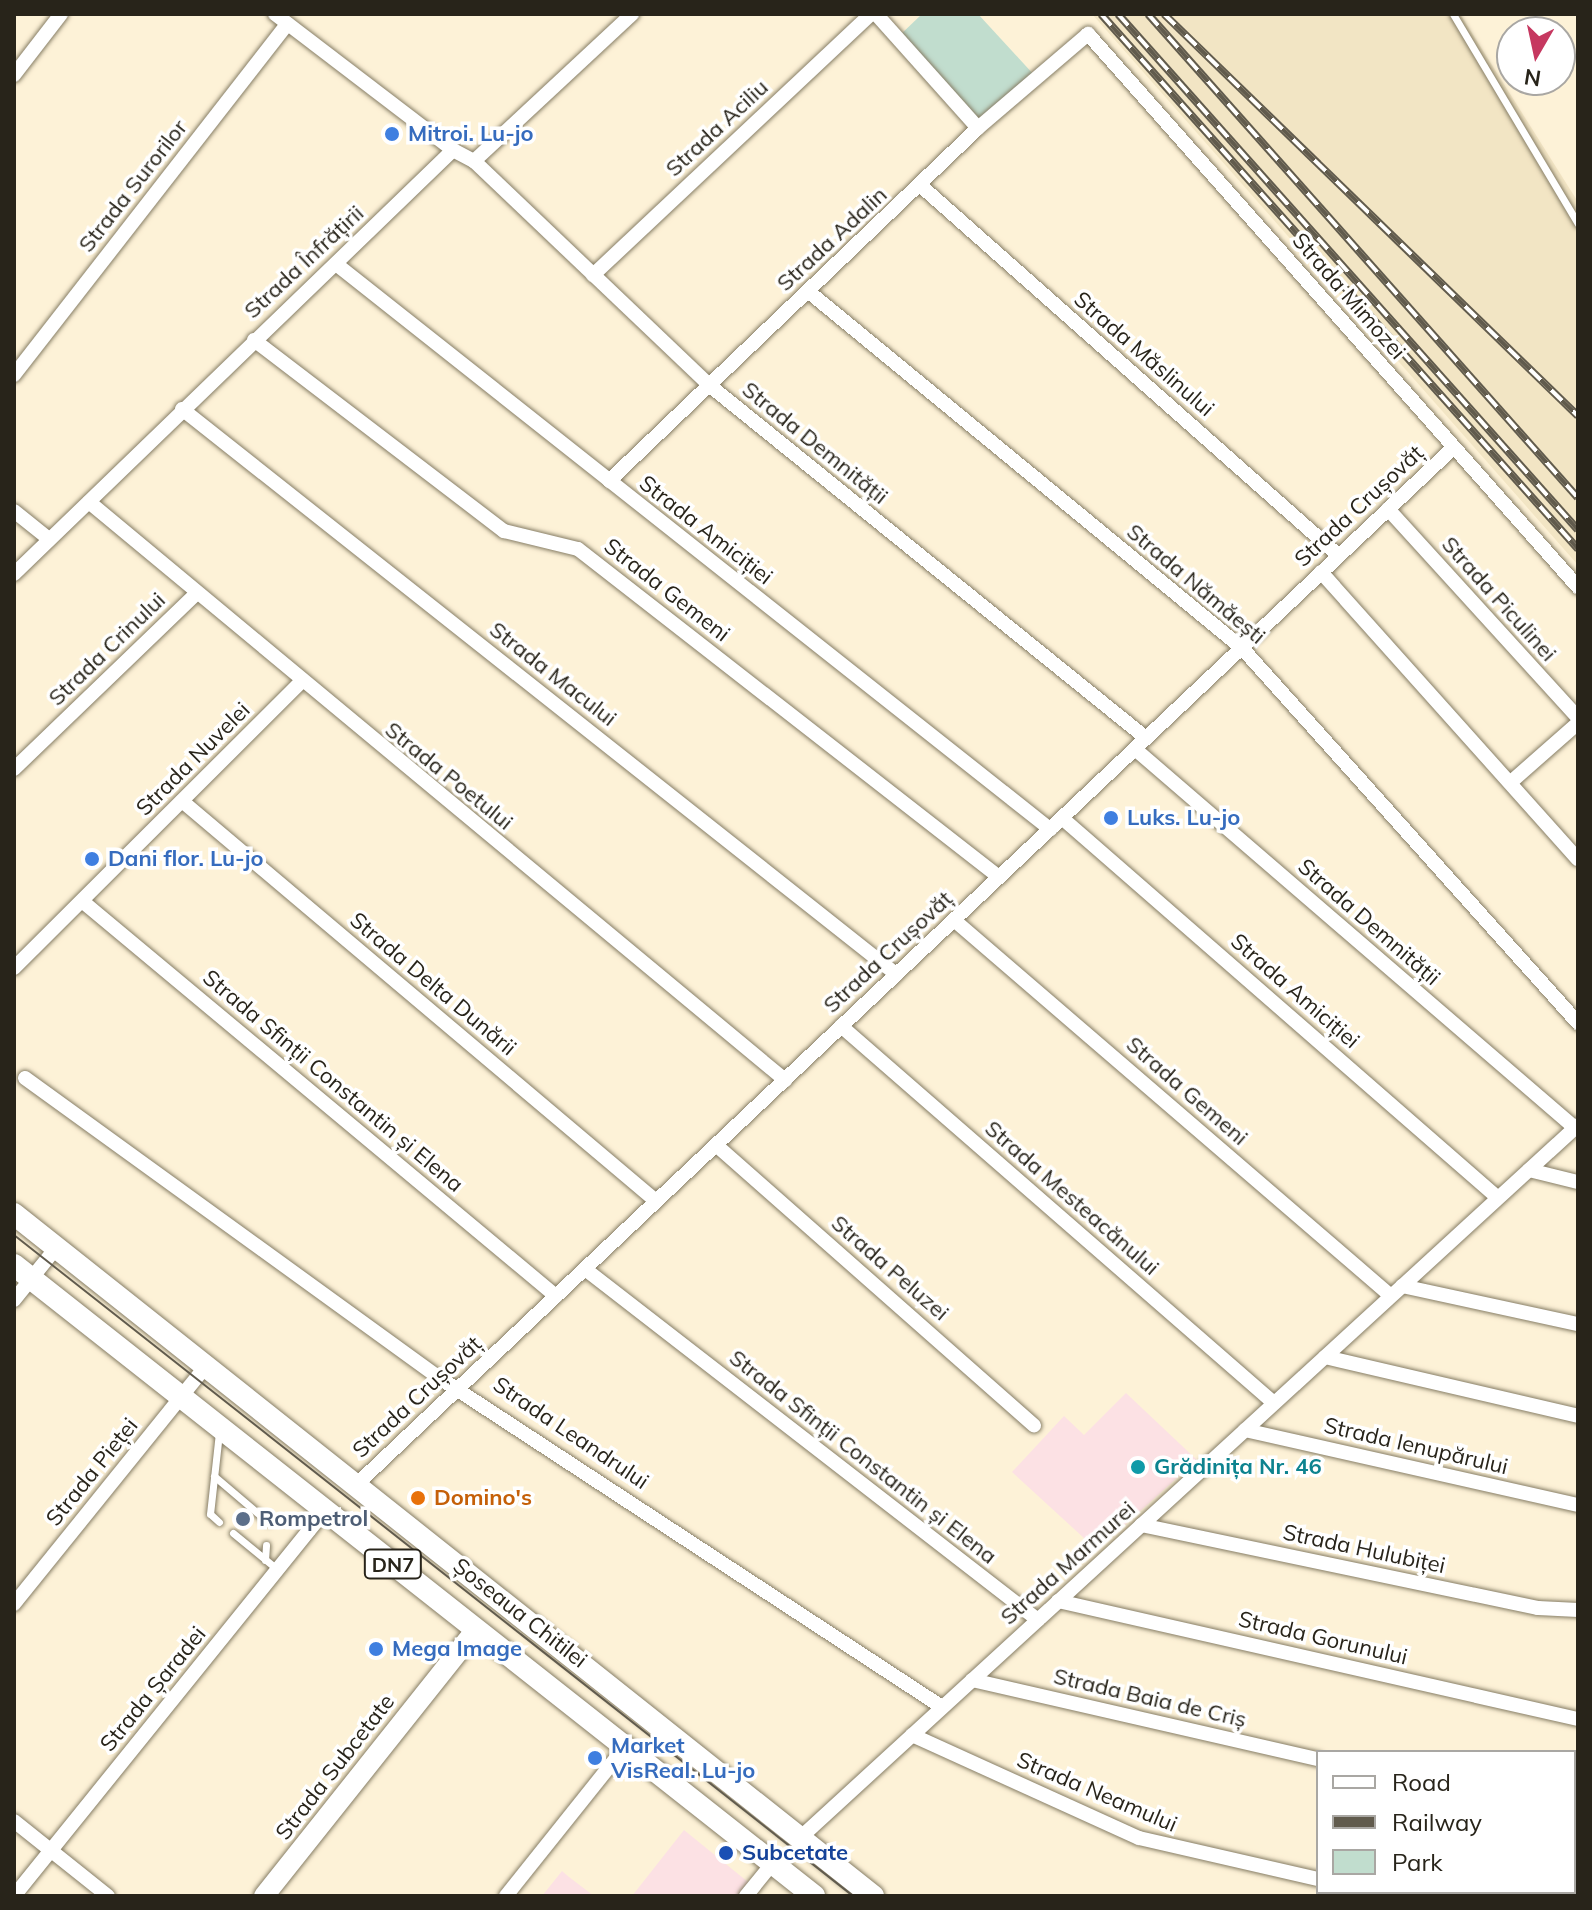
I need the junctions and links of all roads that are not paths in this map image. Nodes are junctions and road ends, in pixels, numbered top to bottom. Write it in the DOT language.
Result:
graph roads {
  1 [pos="61,14"];
  2 [pos="275,14"];
  3 [pos="632,14"];
  4 [pos="873,14"];
  5 [pos="1453,14"];
  6 [pos="287,24"];
  7 [pos="1088,34"];
  8 [pos="14,75"];
  9 [pos="978,128"];
  10 [pos="453,150"];
  11 [pos="474,161"];
  12 [pos="921,186"];
  13 [pos="1578,224"];
  14 [pos="336,264"];
  15 [pos="593,275"];
  16 [pos="809,292"];
  17 [pos="254,340"];
  18 [pos="14,375"];
  19 [pos="709,385"];
  20 [pos="182,409"];
  21 [pos="1452,449"];
  22 [pos="609,481"];
  23 [pos="89,502"];
  24 [pos="1388,509"];
  25 [pos="14,511"];
  26 [pos="49,539"];
  27 [pos="1339,556"];
  28 [pos="1321,572"];
  29 [pos="14,574"];
  30 [pos="1578,587"];
  31 [pos="196,594"];
  32 [pos="1242,648"];
  33 [pos="300,683"];
  34 [pos="1578,720"];
  35 [pos="1140,744"];
  36 [pos="14,769"];
  37 [pos="1511,782"];
  38 [pos="182,801"];
  39 [pos="1062,818"];
  40 [pos="1050,829"];
  41 [pos="1578,859"];
  42 [pos="999,877"];
  43 [pos="82,901"];
  44 [pos="954,920"];
  45 [pos="14,968"];
  46 [pos="896,974"];
  47 [pos="1578,1023"];
  48 [pos="841,1026"];
  49 [pos="25,1078"];
  50 [pos="785,1080"];
  51 [pos="1577,1126"];
  52 [pos="716,1145"];
  53 [pos="1529,1170"];
  54 [pos="1578,1182"];
  55 [pos="1498,1198"];
  56 [pos="656,1201"];
  57 [pos="14,1214"];
  58 [pos="56,1248"];
  59 [pos="585,1269"];
  60 [pos="23,1272"];
  61 [pos="1397,1291"];
  62 [pos="556,1296"];
  63 [pos="14,1300"];
  64 [pos="1578,1324"];
  65 [pos="1325,1357"];
  66 [pos="205,1367"];
  67 [pos="460,1387"];
  68 [pos="181,1395"];
  69 [pos="1274,1403"];
  70 [pos="1578,1416"];
  71 [pos="1034,1425"];
  72 [pos="220,1426"];
  73 [pos="1245,1430"];
  74 [pos="214,1476"];
  75 [pos="355,1486"];
  76 [pos="1578,1505"];
  77 [pos="326,1510"];
  78 [pos="219,1522"];
  79 [pos="268,1522"];
  80 [pos="1141,1525"];
  81 [pos="233,1533"];
  82 [pos="266,1545"];
  83 [pos="265,1560"];
  84 [pos="278,1570"];
  85 [pos="1058,1601"];
  86 [pos="14,1604"];
  87 [pos="1578,1610"];
  88 [pos="1038,1620"];
  89 [pos="475,1631"];
  90 [pos="972,1680"];
  91 [pos="942,1707"];
  92 [pos="1578,1719"];
  93 [pos="912,1735"];
  94 [pos="624,1748"];
  95 [pos="1316,1759"];
  96 [pos="14,1821"];
  97 [pos="800,1838"];
  98 [pos="51,1850"];
  99 [pos="768,1869"];
  100 [pos="1316,1879"];
  101 [pos="14,1896"];
  102 [pos="108,1896"];
  103 [pos="264,1896"];
  104 [pos="506,1896"];
  105 [pos="746,1896"];
  106 [pos="814,1896"];
  107 [pos="873,1896"];
  1 -- 8 [label="street"];
  2 -- 6 [label="street"];
  3 -- 11 [label="street"];
  4 -- 9 [label="street"];
  4 -- 15 [label="street, Strada Aciliu"];
  5 -- 13 [label="lane"];
  6 -- 10 [label="street"];
  6 -- 18 [label="street, Strada Surorilor"];
  7 -- 9 [label="street, Strada Adalin"];
  7 -- 21 [label="street, Strada Mimozei"];
  9 -- 12 [label="street, Strada Adalin"];
  10 -- 11 [label="street"];
  10 -- 14 [label="street, Strada Înfrățirii"];
  11 -- 15 [label="street, Strada Demnității"];
  12 -- 16 [label="street, Strada Adalin"];
  12 -- 27 [label="street, Strada Măslinului"];
  14 -- 17 [label="street, Strada Înfrățirii"];
  14 -- 22 [label="street, Strada Amiciției"];
  15 -- 19 [label="street, Strada Demnității"];
  16 -- 19 [label="street, Strada Adalin"];
  16 -- 32 [label="street, Strada Nămăești"];
  17 -- 20 [label="street, Strada Înfrățirii"];
  17 -- 42 [label="street, Strada Gemeni"];
  19 -- 22 [label="street, Strada Adalin"];
  19 -- 35 [label="street, Strada Demnității"];
  20 -- 23 [label="street, Strada Înfrățirii"];
  20 -- 46 [label="street, Strada Macului"];
  21 -- 24 [label="street, Strada Crușovăț"];
  21 -- 30 [label="street, Strada Mimozei"];
  22 -- 40 [label="street, Strada Amiciției"];
  23 -- 26 [label="street, Strada Înfrățirii"];
  23 -- 31 [label="street, Strada Poetului"];
  24 -- 27 [label="street, Strada Crușovăț"];
  24 -- 34 [label="street, Strada Piculinei"];
  25 -- 26 [label="street"];
  26 -- 29 [label="street, Strada Înfrățirii"];
  27 -- 28 [label="street, Strada Crușovăț"];
  28 -- 32 [label="street, Strada Crușovăț"];
  28 -- 37 [label="street"];
  31 -- 33 [label="street, Strada Poetului"];
  31 -- 36 [label="street, Strada Crinului"];
  32 -- 35 [label="street, Strada Crușovăț"];
  32 -- 47 [label="street, Strada Nămăești"];
  33 -- 38 [label="street, Strada Nuvelei"];
  33 -- 50 [label="street, Strada Poetului"];
  34 -- 37 [label="street"];
  35 -- 39 [label="street, Strada Crușovăț"];
  35 -- 51 [label="street, Strada Demnității"];
  37 -- 41 [label="street"];
  38 -- 43 [label="street, Strada Nuvelei"];
  38 -- 56 [label="street, Strada Delta Dunării"];
  39 -- 40 [label="street, Strada Crușovăț"];
  39 -- 55 [label="street, Strada Amiciției"];
  40 -- 42 [label="street, Strada Crușovăț"];
  42 -- 44 [label="street, Strada Crușovăț"];
  43 -- 45 [label="street, Strada Nuvelei"];
  43 -- 62 [label="street, Strada Sfinții Constantin și Elena"];
  44 -- 46 [label="street, Strada Crușovăț"];
  44 -- 61 [label="street, Strada Gemeni"];
  46 -- 48 [label="street, Strada Crușovăț"];
  48 -- 50 [label="street, Strada Crușovăț"];
  48 -- 69 [label="street, Strada Mesteacănului"];
  49 -- 67 [label="street, Strada Leandrului"];
  50 -- 52 [label="street, Strada Crușovăț"];
  51 -- 53 [label="street, Strada Marmurei"];
  52 -- 56 [label="street, Strada Crușovăț"];
  52 -- 71 [label="street, Strada Peluzei"];
  53 -- 54 [label="street"];
  53 -- 55 [label="street, Strada Marmurei"];
  55 -- 61 [label="street, Strada Marmurei"];
  56 -- 59 [label="street, Strada Crușovăț"];
  57 -- 58 [label="main road, Șoseaua Chitilei / DN7"];
  58 -- 60 [label="street"];
  58 -- 66 [label="main road, Șoseaua Chitilei / DN7"];
  59 -- 62 [label="street, Strada Crușovăț"];
  59 -- 88 [label="street, Strada Sfinții Constantin și Elena"];
  60 -- 63 [label="street"];
  60 -- 68 [label="main road, Șoseaua Chitilei / DN7"];
  61 -- 64 [label="street"];
  61 -- 65 [label="street, Strada Marmurei"];
  62 -- 67 [label="street, Strada Crușovăț"];
  65 -- 69 [label="street, Strada Marmurei"];
  65 -- 70 [label="street"];
  66 -- 68 [label="street, Strada Pieței"];
  66 -- 75 [label="main road, Șoseaua Chitilei / DN7"];
  67 -- 75 [label="street, Strada Crușovăț"];
  67 -- 91 [label="street, Strada Leandrului"];
  68 -- 72 [label="main road, Șoseaua Chitilei / DN7"];
  68 -- 86 [label="street, Strada Pieței"];
  69 -- 73 [label="street, Strada Marmurei"];
  72 -- 74 [label="lane"];
  72 -- 77 [label="main road, Șoseaua Chitilei / DN7"];
  73 -- 76 [label="street, Strada Ienupărului"];
  73 -- 80 [label="street, Strada Marmurei"];
  74 -- 78 [label="lane"];
  74 -- 79 [label="lane"];
  75 -- 97 [label="main road, Șoseaua Chitilei / DN7"];
  77 -- 84 [label="street, Strada Șaradei"];
  77 -- 89 [label="main road, Șoseaua Chitilei / DN7"];
  80 -- 85 [label="street, Strada Marmurei"];
  80 -- 87 [label="street, Strada Hulubiței"];
  81 -- 83 [label="lane"];
  82 -- 83 [label="lane"];
  83 -- 84 [label="lane"];
  84 -- 98 [label="street, Strada Șaradei"];
  85 -- 88 [label="street, Strada Marmurei"];
  85 -- 92 [label="street, Strada Gorunului"];
  88 -- 90 [label="street, Strada Marmurei"];
  89 -- 94 [label="main road, Șoseaua Chitilei / DN7"];
  89 -- 103 [label="street, Strada Subcetate"];
  90 -- 91 [label="street, Strada Marmurei"];
  90 -- 95 [label="street, Strada Baia de Criș"];
  91 -- 93 [label="street, Strada Marmurei"];
  93 -- 97 [label="street, Strada Marmurei"];
  93 -- 100 [label="street, Strada Neamului"];
  94 -- 99 [label="main road, Șoseaua Chitilei / DN7"];
  94 -- 104 [label="street"];
  96 -- 98 [label="street"];
  97 -- 107 [label="main road, Șoseaua Chitilei / DN7"];
  98 -- 101 [label="street, Strada Șaradei"];
  98 -- 102 [label="street"];
  99 -- 105 [label="street"];
  99 -- 106 [label="main road, Șoseaua Chitilei / DN7"];
}
